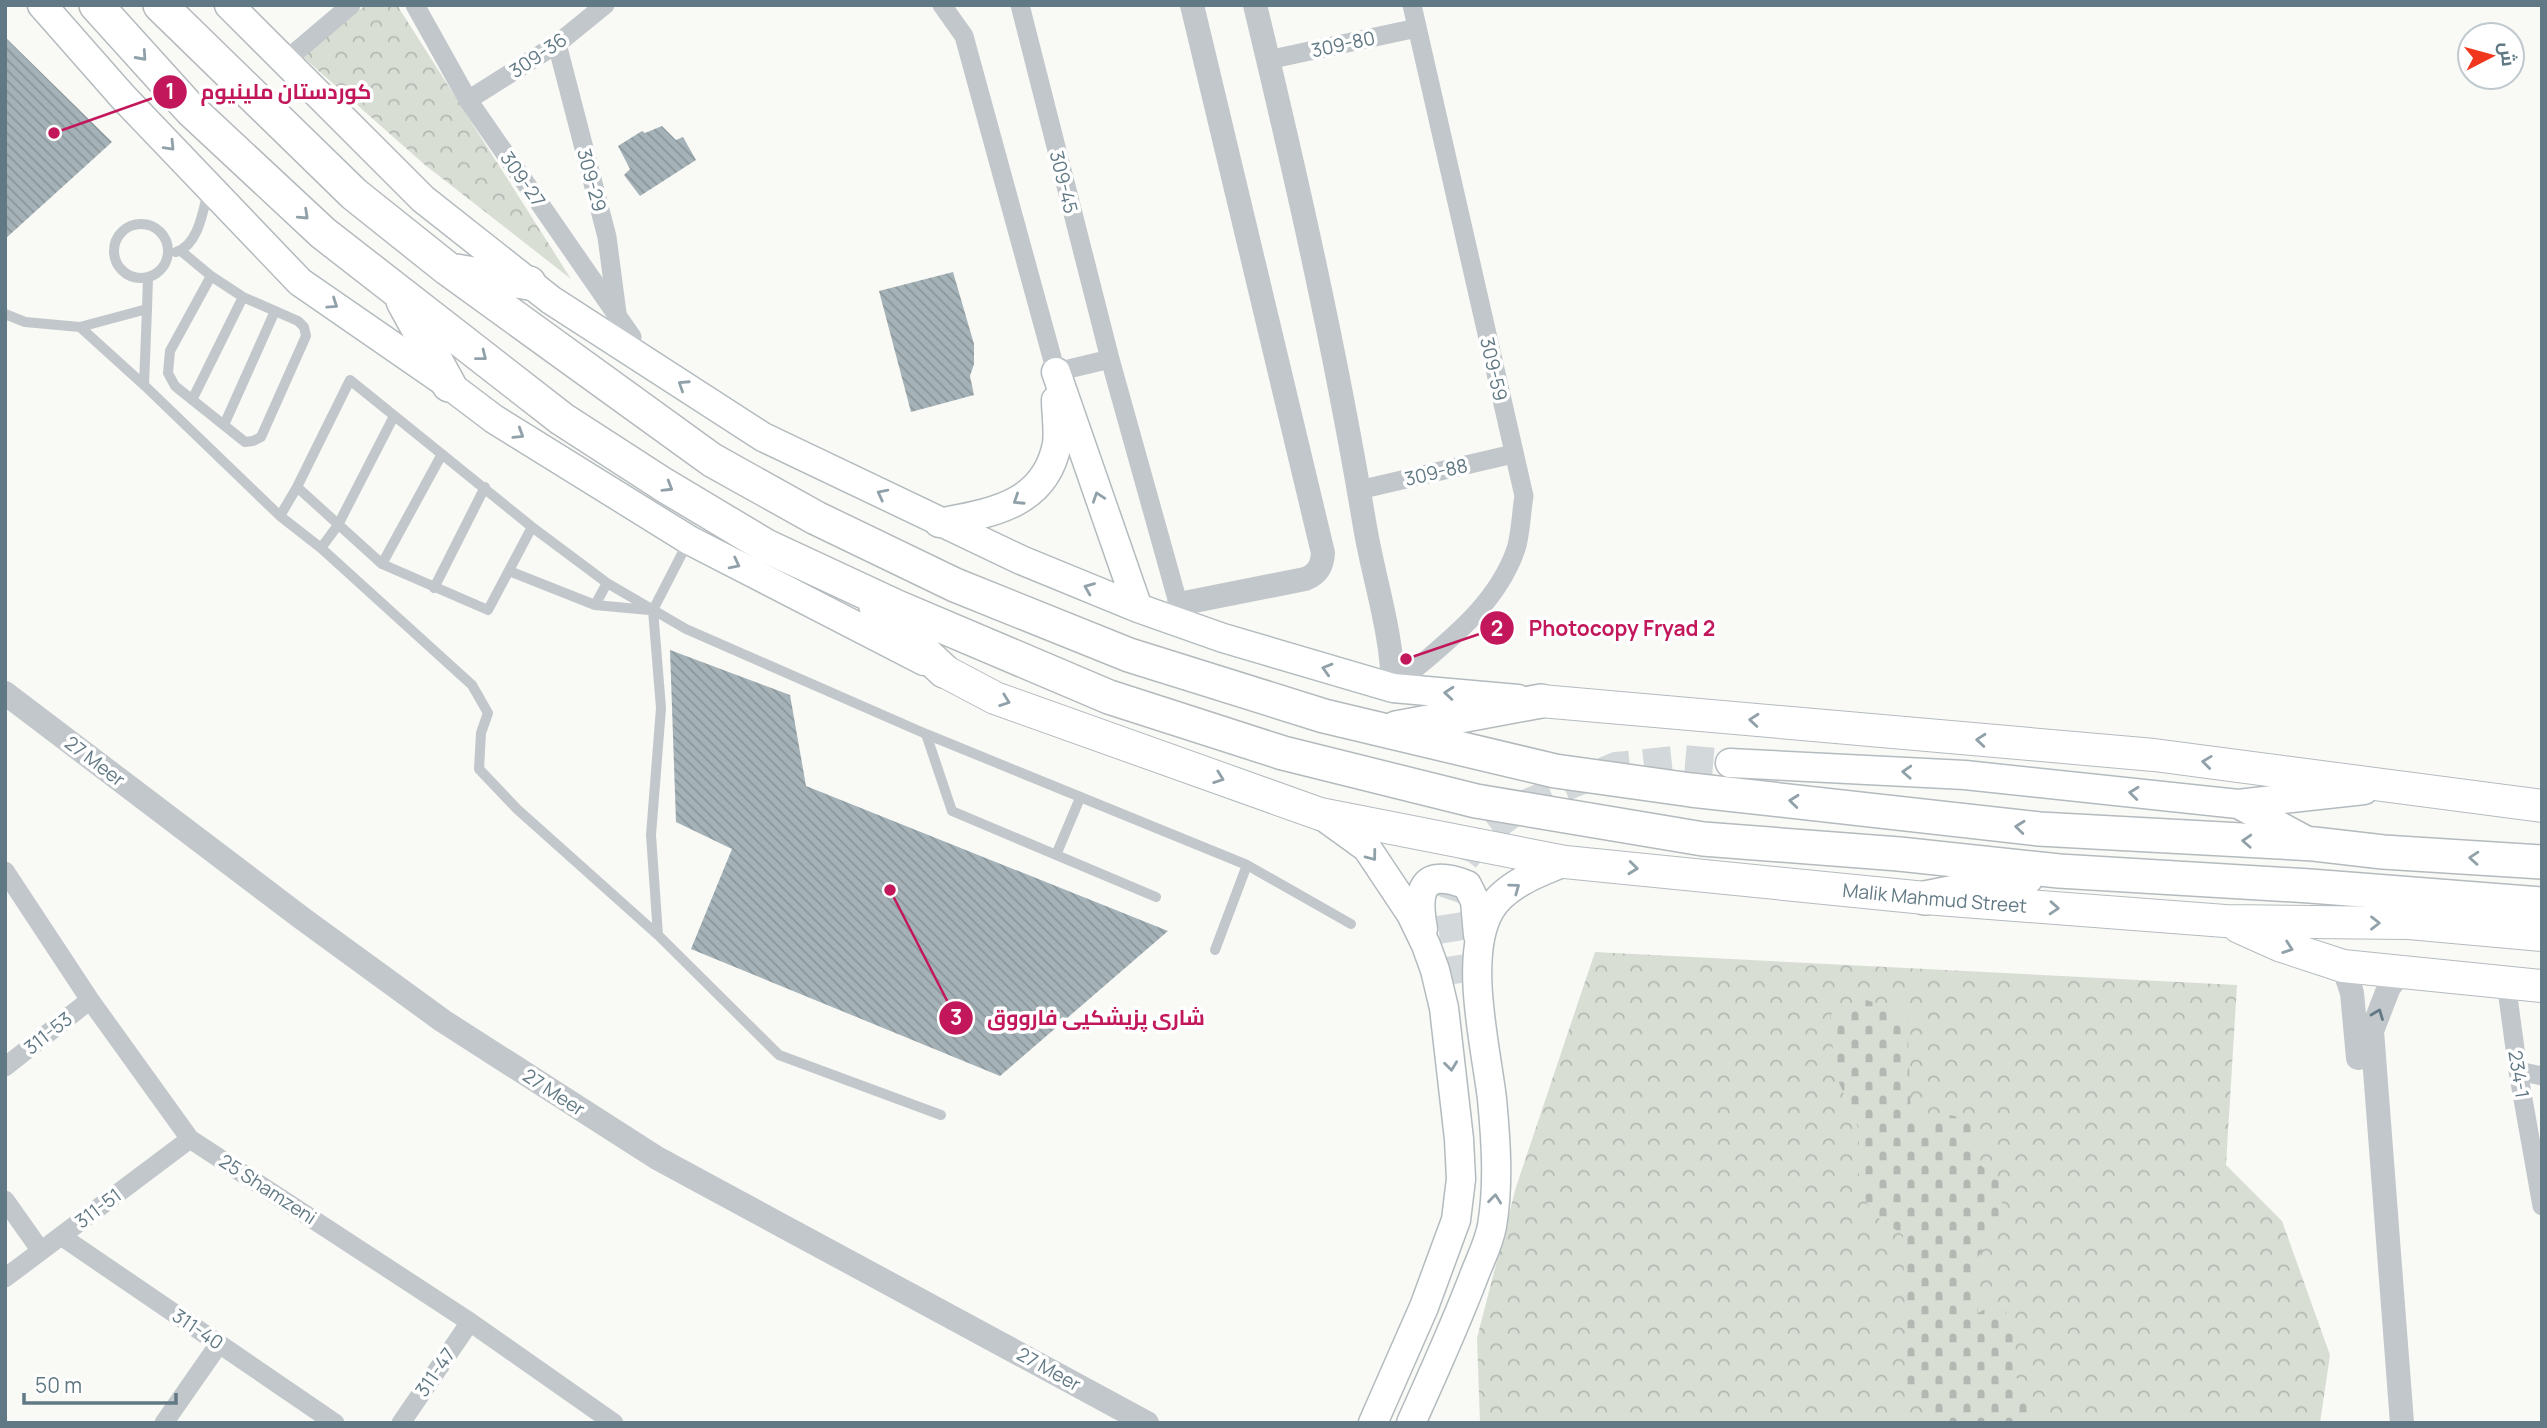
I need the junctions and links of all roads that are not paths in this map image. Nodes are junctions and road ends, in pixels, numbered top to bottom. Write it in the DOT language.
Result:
graph roads {
  1 [pos="42,5"];
  2 [pos="96,5"];
  3 [pos="160,5"];
  4 [pos="229,5"];
  5 [pos="351,5"];
  6 [pos="415,5"];
  7 [pos="605,5"];
  8 [pos="942,5"];
  9 [pos="1020,5"];
  10 [pos="1192,5"];
  11 [pos="1255,5"];
  12 [pos="1412,5"];
  13 [pos="1417,28"];
  14 [pos="557,44"];
  15 [pos="1268,60"];
  16 [pos="284,62"];
  17 [pos="468,100"];
  18 [pos="209,187"];
  19 [pos="181,251"];
  20 [pos="169,254"];
  21 [pos="448,269"];
  22 [pos="211,276"];
  23 [pos="148,277"];
  24 [pos="529,283"];
  25 [pos="397,290"];
  26 [pos="243,297"];
  27 [pos="147,309"];
  28 [pos="275,311"];
  29 [pos="5,314"];
  30 [pos="618,318"];
  31 [pos="80,327"];
  32 [pos="630,350"];
  33 [pos="1110,359"];
  34 [pos="1056,372"];
  35 [pos="145,384"];
  36 [pos="449,384"];
  37 [pos="192,400"];
  38 [pos="394,416"];
  39 [pos="224,425"];
  40 [pos="442,454"];
  41 [pos="1513,454"];
  42 [pos="297,487"];
  43 [pos="485,487"];
  44 [pos="1359,490"];
  45 [pos="279,516"];
  46 [pos="939,523"];
  47 [pos="338,525"];
  48 [pos="532,527"];
  49 [pos="689,540"];
  50 [pos="321,548"];
  51 [pos="382,564"];
  52 [pos="509,571"];
  53 [pos="607,583"];
  54 [pos="434,588"];
  55 [pos="856,589"];
  56 [pos="595,605"];
  57 [pos="1138,608"];
  58 [pos="653,610"];
  59 [pos="1182,614"];
  60 [pos="944,671"];
  61 [pos="1393,688"];
  62 [pos="5,693"];
  63 [pos="1541,701"];
  64 [pos="1384,730"];
  65 [pos="926,734"];
  66 [pos="1730,762"];
  67 [pos="2398,786"];
  68 [pos="1080,798"];
  69 [pos="2238,804"];
  70 [pos="2542,807"];
  71 [pos="1320,814"];
  72 [pos="2314,844"];
  73 [pos="1056,855"];
  74 [pos="1565,862"];
  75 [pos="2542,862"];
  76 [pos="1247,865"];
  77 [pos="5,871"];
  78 [pos="2059,871"];
  79 [pos="1156,897"];
  80 [pos="1926,898"];
  81 [pos="2542,904"];
  82 [pos="2225,921"];
  83 [pos="1351,924"];
  84 [pos="658,934"];
  85 [pos="2542,935"];
  86 [pos="1479,944"];
  87 [pos="1426,946"];
  88 [pos="1214,950"];
  89 [pos="2343,966"];
  90 [pos="2402,972"];
  91 [pos="2506,982"];
  92 [pos="1461,983"];
  93 [pos="2542,986"];
  94 [pos="90,1000"];
  95 [pos="5,1067"];
  96 [pos="2518,1071"];
  97 [pos="2542,1076"];
  98 [pos="941,1115"];
  99 [pos="190,1139"];
  100 [pos="5,1200"];
  101 [pos="2542,1206"];
  102 [pos="61,1236"];
  103 [pos="41,1251"];
  104 [pos="5,1278"];
  105 [pos="470,1322"];
  106 [pos="219,1344"];
  107 [pos="164,1423"];
  108 [pos="335,1423"];
  109 [pos="401,1423"];
  110 [pos="614,1423"];
  111 [pos="1147,1423"];
  112 [pos="1373,1423"];
  113 [pos="1393,1423"];
  114 [pos="1411,1423"];
  115 [pos="2386,1423"];
  116 [pos="2402,1423"];
  1 -- 18 [label="main road, one-way"];
  2 -- 25 [label="highway, one-way"];
  3 -- 21 [label="highway"];
  4 -- 16 [label="main road"];
  5 -- 16 [label="street"];
  6 -- 17 [label="street, 309-27"];
  7 -- 14 [label="street, 309-36"];
  8 -- 34 [label="street"];
  9 -- 33 [label="street, 309-45"];
  10 -- 59 [label="street"];
  11 -- 15 [label="street"];
  12 -- 13 [label="street, 309-59"];
  13 -- 15 [label="street, 309-80"];
  13 -- 41 [label="street, 309-59"];
  14 -- 17 [label="street, 309-36"];
  14 -- 30 [label="street, 309-29"];
  15 -- 44 [label="street"];
  16 -- 24 [label="main road"];
  17 -- 30 [label="street, 309-27"];
  18 -- 19 [label="lane"];
  18 -- 36 [label="main road, one-way"];
  19 -- 20 [label="lane"];
  19 -- 22 [label="lane"];
  20 -- 23 [label="lane"];
  20 -- 23 [label="lane"];
  21 -- 24 [label="highway"];
  21 -- 64 [label="highway"];
  22 -- 26 [label="lane"];
  22 -- 37 [label="lane"];
  23 -- 27 [label="lane"];
  24 -- 32 [label="main road"];
  25 -- 36 [label="highway"];
  25 -- 55 [label="highway, one-way"];
  26 -- 28 [label="lane"];
  26 -- 37 [label="lane"];
  27 -- 31 [label="lane"];
  27 -- 35 [label="lane"];
  28 -- 39 [label="lane"];
  28 -- 39 [label="lane"];
  29 -- 31 [label="lane"];
  30 -- 32 [label="street, 309-27"];
  31 -- 35 [label="lane"];
  46 -- 32 [label="main road, one-way"];
  33 -- 34 [label="street"];
  33 -- 59 [label="street, 309-45"];
  34 -- 46 [label="main road, one-way"];
  57 -- 34 [label="main road, one-way"];
  35 -- 45 [label="lane"];
  36 -- 49 [label="main road, one-way"];
  37 -- 39 [label="lane"];
  38 -- 40 [label="lane"];
  38 -- 42 [label="lane"];
  38 -- 47 [label="lane"];
  40 -- 43 [label="lane"];
  40 -- 51 [label="lane"];
  41 -- 44 [label="street, 309-88"];
  41 -- 61 [label="street, 309-59"];
  42 -- 45 [label="lane"];
  42 -- 47 [label="lane"];
  43 -- 48 [label="lane"];
  43 -- 54 [label="lane"];
  44 -- 61 [label="street"];
  45 -- 50 [label="lane"];
  57 -- 46 [label="main road, one-way"];
  47 -- 50 [label="lane"];
  47 -- 51 [label="lane"];
  48 -- 52 [label="lane"];
  48 -- 53 [label="lane"];
  49 -- 58 [label="lane"];
  49 -- 60 [label="main road, one-way"];
  50 -- 84 [label="lane"];
  51 -- 54 [label="lane"];
  52 -- 54 [label="lane"];
  52 -- 56 [label="lane"];
  53 -- 56 [label="lane"];
  53 -- 58 [label="lane"];
  55 -- 60 [label="highway"];
  55 -- 78 [label="highway"];
  56 -- 58 [label="lane"];
  57 -- 59 [label="main road"];
  58 -- 65 [label="lane"];
  58 -- 84 [label="lane"];
  61 -- 59 [label="main road, one-way"];
  60 -- 71 [label="main road, Malik Mahmud Street, one-way"];
  63 -- 61 [label="main road, one-way"];
  62 -- 111 [label="street, 27 Meer"];
  63 -- 64 [label="highway"];
  67 -- 63 [label="main road, one-way"];
  72 -- 64 [label="highway, one-way"];
  65 -- 68 [label="lane"];
  65 -- 73 [label="lane"];
  69 -- 66 [label="main road, one-way"];
  67 -- 69 [label="main road"];
  67 -- 70 [label="main road"];
  68 -- 73 [label="lane"];
  68 -- 76 [label="lane"];
  69 -- 72 [label="main road"];
  71 -- 74 [label="main road, Malik Mahmud Street"];
  71 -- 87 [label="main road, one-way"];
  75 -- 72 [label="highway, one-way"];
  73 -- 79 [label="lane"];
  74 -- 80 [label="main road, Malik Mahmud Street, one-way"];
  86 -- 74 [label="main road, one-way"];
  76 -- 83 [label="lane"];
  76 -- 88 [label="lane"];
  77 -- 94 [label="street, 25 Shamzeni"];
  78 -- 80 [label="highway"];
  78 -- 81 [label="highway"];
  80 -- 82 [label="main road, Malik Mahmud Street, one-way"];
  82 -- 85 [label="main road, Malik Mahmud Street, one-way"];
  82 -- 89 [label="main road, one-way"];
  84 -- 98 [label="lane"];
  86 -- 87 [label="main road"];
  114 -- 86 [label="main road, one-way"];
  87 -- 112 [label="main road, one-way"];
  89 -- 90 [label="main road"];
  89 -- 115 [label="street"];
  90 -- 91 [label="main road"];
  116 -- 90 [label="street, one-way"];
  91 -- 93 [label="main road"];
  91 -- 96 [label="street, 234-1"];
  92 -- 113 [label="main road"];
  94 -- 95 [label="street, 311-53"];
  94 -- 99 [label="street, 25 Shamzeni"];
  96 -- 97 [label="street"];
  96 -- 101 [label="street, 234-1"];
  99 -- 102 [label="street, 311-51"];
  99 -- 105 [label="street, 25 Shamzeni"];
  100 -- 103 [label="street"];
  102 -- 103 [label="street, 311-51"];
  102 -- 106 [label="street, 311-40"];
  103 -- 104 [label="street, 311-51"];
  105 -- 109 [label="street, 311-47"];
  105 -- 110 [label="street, 25 Shamzeni"];
  106 -- 107 [label="street"];
  106 -- 108 [label="street, 311-40"];
}
